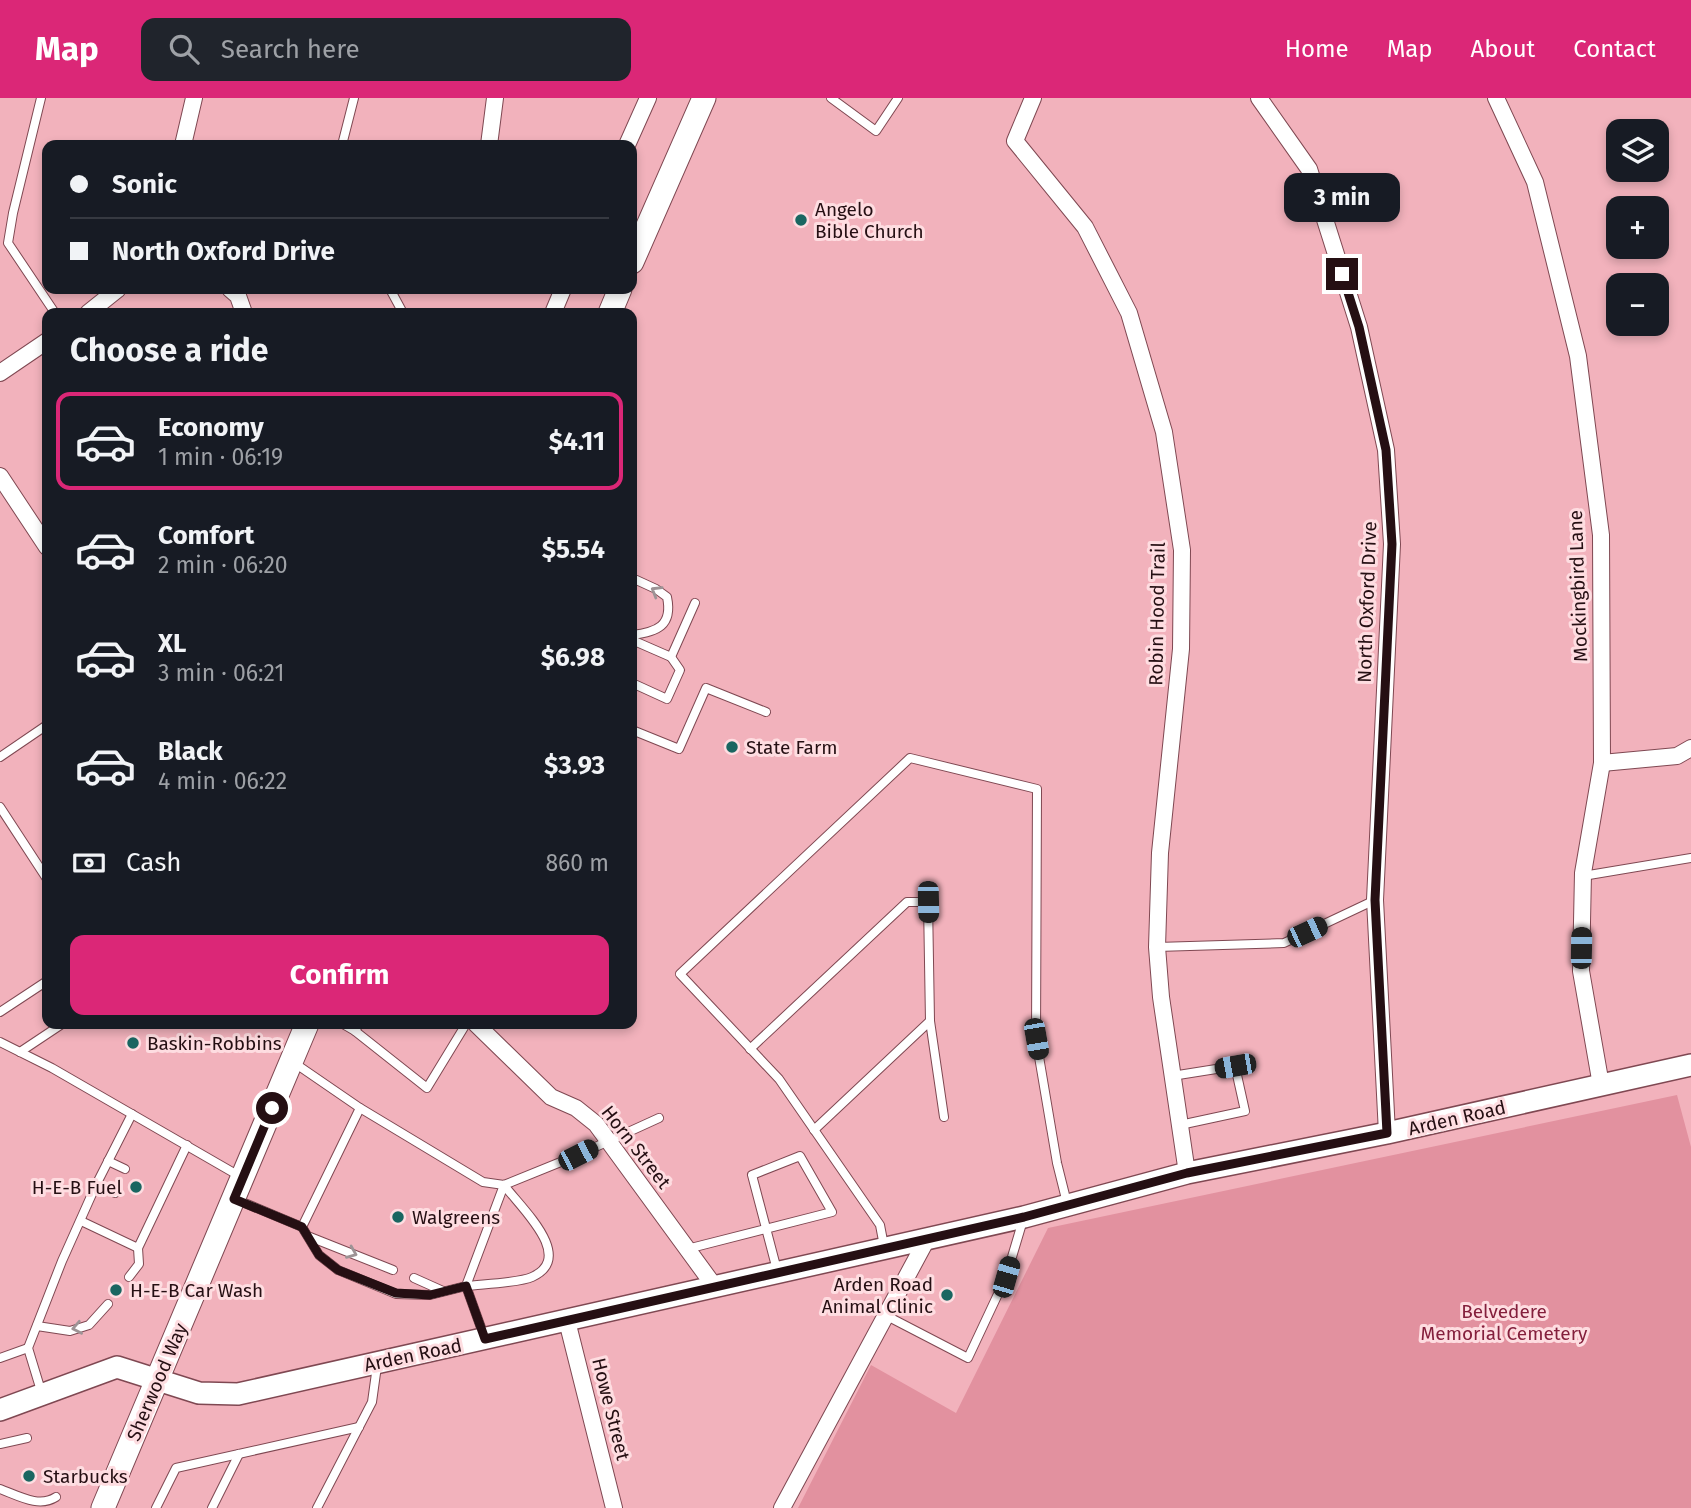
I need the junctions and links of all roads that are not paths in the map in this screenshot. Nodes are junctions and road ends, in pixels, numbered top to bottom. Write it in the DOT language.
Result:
graph roads {
  1 [pos="41,98"];
  2 [pos="194,98"];
  3 [pos="354,98"];
  4 [pos="495,98"];
  5 [pos="648,98"];
  6 [pos="704,98"];
  7 [pos="831,98"];
  8 [pos="898,98"];
  9 [pos="1033,98"];
  10 [pos="1259,98"];
  11 [pos="1496,98"];
  12 [pos="184,140"];
  13 [pos="343,140"];
  14 [pos="490,140"];
  15 [pos="629,140"];
  16 [pos="637,251"];
  17 [pos="42,294"];
  18 [pos="112,294"];
  19 [pos="94,308"];
  20 [pos="42,344"];
  21 [pos="0,373"];
  22 [pos="0,476"];
  23 [pos="42,539"];
  24 [pos="637,580"];
  25 [pos="695,603"];
  26 [pos="637,636"];
  27 [pos="637,640"];
  28 [pos="671,657"];
  29 [pos="637,685"];
  30 [pos="766,712"];
  31 [pos="42,728"];
  32 [pos="637,732"];
  33 [pos="1691,748"];
  34 [pos="0,757"];
  35 [pos="1602,763"];
  36 [pos="0,807"];
  37 [pos="1691,858"];
  38 [pos="42,871"];
  39 [pos="1583,877"];
  40 [pos="1375,900"];
  41 [pos="1157,947"];
  42 [pos="42,984"];
  43 [pos="0,1012"];
  44 [pos="930,1021"];
  45 [pos="54,1029"];
  46 [pos="305,1029"];
  47 [pos="359,1029"];
  48 [pos="463,1029"];
  49 [pos="481,1029"];
  50 [pos="0,1042"];
  51 [pos="750,1049"];
  52 [pos="20,1052"];
  53 [pos="292,1061"];
  54 [pos="1691,1065"];
  55 [pos="1172,1076"];
  56 [pos="1601,1085"];
  57 [pos="360,1108"];
  58 [pos="132,1114"];
  59 [pos="944,1117"];
  60 [pos="659,1118"];
  61 [pos="1180,1125"];
  62 [pos="814,1130"];
  63 [pos="1387,1133"];
  64 [pos="609,1140"];
  65 [pos="187,1146"];
  66 [pos="108,1161"];
  67 [pos="125,1169"];
  68 [pos="1187,1173"];
  69 [pos="157,1182"];
  70 [pos="96,1185"];
  71 [pos="504,1185"];
  72 [pos="167,1186"];
  73 [pos="238,1189"];
  74 [pos="115,1193"];
  75 [pos="147,1204"];
  76 [pos="1068,1204"];
  77 [pos="157,1208"];
  78 [pos="1024,1217"];
  79 [pos="81,1222"];
  80 [pos="302,1227"];
  81 [pos="766,1228"];
  82 [pos="310,1237"];
  83 [pos="927,1239"];
  84 [pos="138,1248"];
  85 [pos="687,1249"];
  86 [pos="885,1249"];
  87 [pos="393,1270"];
  88 [pos="778,1273"];
  89 [pos="129,1277"];
  90 [pos="414,1278"];
  91 [pos="466,1286"];
  92 [pos="715,1287"];
  93 [pos="444,1292"];
  94 [pos="108,1304"];
  95 [pos="885,1315"];
  96 [pos="567,1321"];
  97 [pos="37,1326"];
  98 [pos="485,1339"];
  99 [pos="28,1348"];
  100 [pos="0,1358"];
  101 [pos="378,1363"];
  102 [pos="158,1379"];
  103 [pos="42,1395"];
  104 [pos="0,1410"];
  105 [pos="359,1427"];
  106 [pos="27,1438"];
  107 [pos="0,1444"];
  108 [pos="239,1454"];
  109 [pos="0,1489"];
  110 [pos="56,1497"];
  111 [pos="103,1508"];
  112 [pos="156,1508"];
  113 [pos="212,1508"];
  114 [pos="317,1508"];
  115 [pos="614,1508"];
  116 [pos="782,1508"];
  1 -- 17 [label="lane"];
  2 -- 12 [label="street"];
  3 -- 13 [label="lane"];
  4 -- 14 [label="street"];
  5 -- 15 [label="street"];
  6 -- 16 [label="main road"];
  7 -- 8 [label="lane"];
  9 -- 41 [label="street, Robin Hood Trail"];
  10 -- 40 [label="street, North Oxford Drive"];
  11 -- 35 [label="street, Mockingbird Lane"];
  18 -- 19 [label="street"];
  20 -- 21 [label="street"];
  22 -- 23 [label="street"];
  26 -- 24 [label="lane, one-way"];
  25 -- 28 [label="lane"];
  27 -- 28 [label="lane"];
  28 -- 29 [label="lane"];
  30 -- 32 [label="lane"];
  31 -- 34 [label="lane"];
  33 -- 35 [label="street"];
  35 -- 39 [label="street, Mockingbird Lane"];
  36 -- 38 [label="lane"];
  37 -- 39 [label="lane"];
  39 -- 56 [label="street, Mockingbird Lane"];
  40 -- 41 [label="lane"];
  40 -- 63 [label="street, North Oxford Drive"];
  41 -- 55 [label="street, Robin Hood Trail"];
  42 -- 43 [label="lane"];
  44 -- 51 [label="lane"];
  44 -- 59 [label="lane"];
  44 -- 62 [label="lane"];
  45 -- 52 [label="lane"];
  46 -- 53 [label="main road, Sherwood Way"];
  47 -- 48 [label="lane"];
  49 -- 64 [label="street, Horn Street"];
  50 -- 52 [label="lane"];
  51 -- 62 [label="lane"];
  51 -- 76 [label="lane"];
  52 -- 58 [label="lane"];
  53 -- 57 [label="lane"];
  53 -- 73 [label="main road, Sherwood Way"];
  54 -- 56 [label="main road, Arden Road"];
  55 -- 61 [label="street, Robin Hood Trail"];
  55 -- 61 [label="lane"];
  56 -- 63 [label="main road, Arden Road"];
  57 -- 71 [label="lane"];
  57 -- 80 [label="lane"];
  58 -- 65 [label="lane"];
  58 -- 66 [label="lane"];
  60 -- 64 [label="lane"];
  61 -- 68 [label="street, Robin Hood Trail"];
  62 -- 86 [label="lane"];
  63 -- 68 [label="main road, Arden Road"];
  64 -- 71 [label="lane"];
  64 -- 85 [label="street, Horn Street"];
  65 -- 72 [label="lane"];
  65 -- 73 [label="lane"];
  66 -- 67 [label="lane"];
  66 -- 70 [label="lane"];
  68 -- 76 [label="main road, Arden Road"];
  69 -- 72 [label="lane"];
  70 -- 74 [label="lane"];
  70 -- 79 [label="lane"];
  71 -- 91 [label="lane"];
  71 -- 91 [label="lane"];
  72 -- 77 [label="lane"];
  73 -- 80 [label="lane"];
  73 -- 102 [label="main road, Sherwood Way"];
  75 -- 77 [label="lane"];
  76 -- 78 [label="main road, Arden Road"];
  77 -- 84 [label="lane"];
  78 -- 83 [label="main road, Arden Road"];
  78 -- 95 [label="lane"];
  79 -- 84 [label="lane"];
  79 -- 97 [label="lane"];
  80 -- 82 [label="lane"];
  81 -- 81 [label="lane"];
  81 -- 85 [label="lane"];
  81 -- 88 [label="lane"];
  82 -- 87 [label="lane, one-way"];
  82 -- 93 [label="lane"];
  83 -- 86 [label="main road, Arden Road"];
  83 -- 95 [label="street"];
  84 -- 89 [label="lane"];
  85 -- 92 [label="street, Horn Street"];
  86 -- 88 [label="main road, Arden Road"];
  88 -- 92 [label="main road, Arden Road"];
  90 -- 93 [label="lane"];
  91 -- 93 [label="lane"];
  91 -- 98 [label="lane"];
  92 -- 96 [label="main road, Arden Road"];
  94 -- 97 [label="lane, one-way"];
  95 -- 116 [label="street"];
  96 -- 98 [label="main road, Arden Road"];
  96 -- 115 [label="street, Howe Street"];
  97 -- 99 [label="lane"];
  98 -- 101 [label="main road, Arden Road"];
  99 -- 100 [label="lane"];
  99 -- 103 [label="lane"];
  101 -- 102 [label="main road, Arden Road"];
  101 -- 105 [label="lane"];
  102 -- 103 [label="main road, Arden Road"];
  102 -- 111 [label="main road, Sherwood Way"];
  103 -- 104 [label="main road, Arden Road"];
  105 -- 108 [label="lane"];
  105 -- 114 [label="lane"];
  106 -- 107 [label="lane"];
  108 -- 112 [label="lane"];
  108 -- 113 [label="lane"];
  109 -- 110 [label="lane"];
}
